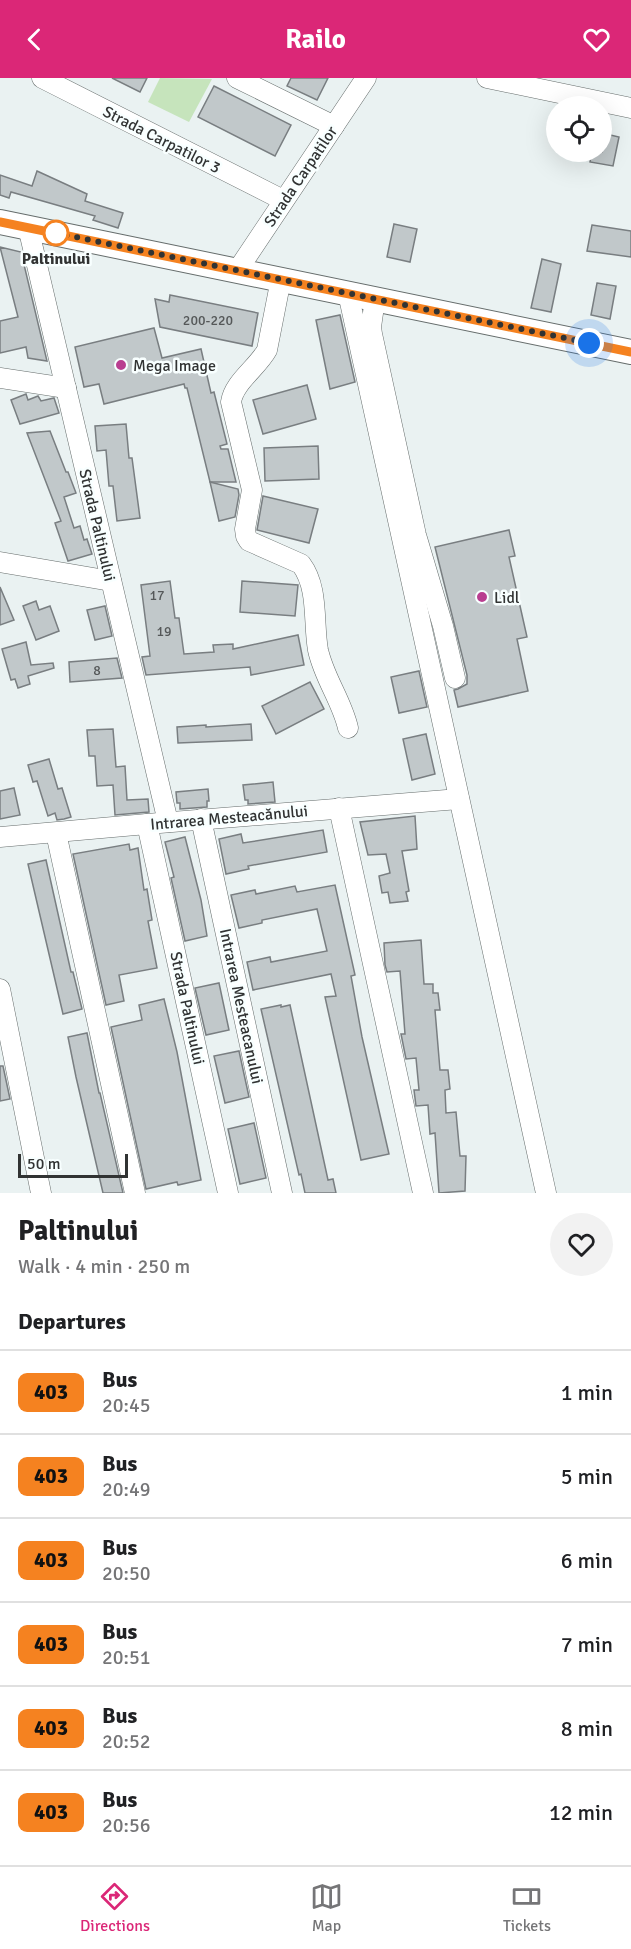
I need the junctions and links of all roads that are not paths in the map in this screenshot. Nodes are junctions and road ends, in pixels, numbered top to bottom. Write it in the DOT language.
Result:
graph roads {
  1 [pos="42,78"];
  2 [pos="237,78"];
  3 [pos="487,78"];
  4 [pos="363,79"];
  5 [pos="631,108"];
  6 [pos="334,126"];
  7 [pos="283,200"];
  8 [pos="0,222"];
  9 [pos="28,228"];
  10 [pos="237,271"];
  11 [pos="281,279"];
  12 [pos="348,294"];
  13 [pos="375,299"];
  14 [pos="631,352"];
  15 [pos="0,378"];
  16 [pos="66,388"];
  17 [pos="0,562"];
  18 [pos="111,581"];
  19 [pos="454,678"];
  20 [pos="348,728"];
  21 [pos="459,799"];
  22 [pos="339,808"];
  23 [pos="201,819"];
  24 [pos="168,822"];
  25 [pos="147,824"];
  26 [pos="56,833"];
  27 [pos="0,837"];
  28 [pos="0,989"];
  29 [pos="41,1193"];
  30 [pos="135,1193"];
  31 [pos="228,1193"];
  32 [pos="282,1193"];
  33 [pos="423,1193"];
  34 [pos="546,1193"];
  1 -- 7 [label="street, Strada Carpatilor 3"];
  2 -- 6 [label="street"];
  3 -- 5 [label="street"];
  4 -- 6 [label="street, Strada Carpatilor"];
  6 -- 7 [label="street, Strada Carpatilor"];
  7 -- 10 [label="street, Strada Carpatilor"];
  8 -- 9 [label="main road"];
  9 -- 10 [label="main road"];
  9 -- 16 [label="street, Strada Paltinului"];
  10 -- 11 [label="main road"];
  11 -- 12 [label="main road"];
  11 -- 20 [label="street"];
  12 -- 13 [label="main road"];
  12 -- 21 [label="street"];
  13 -- 14 [label="main road"];
  13 -- 19 [label="street"];
  15 -- 16 [label="street"];
  16 -- 18 [label="street, Strada Paltinului"];
  17 -- 18 [label="street"];
  18 -- 24 [label="street, Strada Paltinului"];
  21 -- 22 [label="street, Intrarea Mesteacănului"];
  21 -- 34 [label="street"];
  22 -- 23 [label="street, Intrarea Mesteacănului"];
  22 -- 33 [label="street"];
  23 -- 24 [label="street, Intrarea Mesteacănului"];
  23 -- 32 [label="street, Intrarea Mesteacanului"];
  24 -- 25 [label="street, Intrarea Mesteacănului"];
  25 -- 26 [label="street, Intrarea Mesteacănului"];
  25 -- 31 [label="street, Strada Paltinului"];
  26 -- 27 [label="street, Intrarea Mesteacănului"];
  26 -- 30 [label="street"];
  28 -- 29 [label="street"];
}
